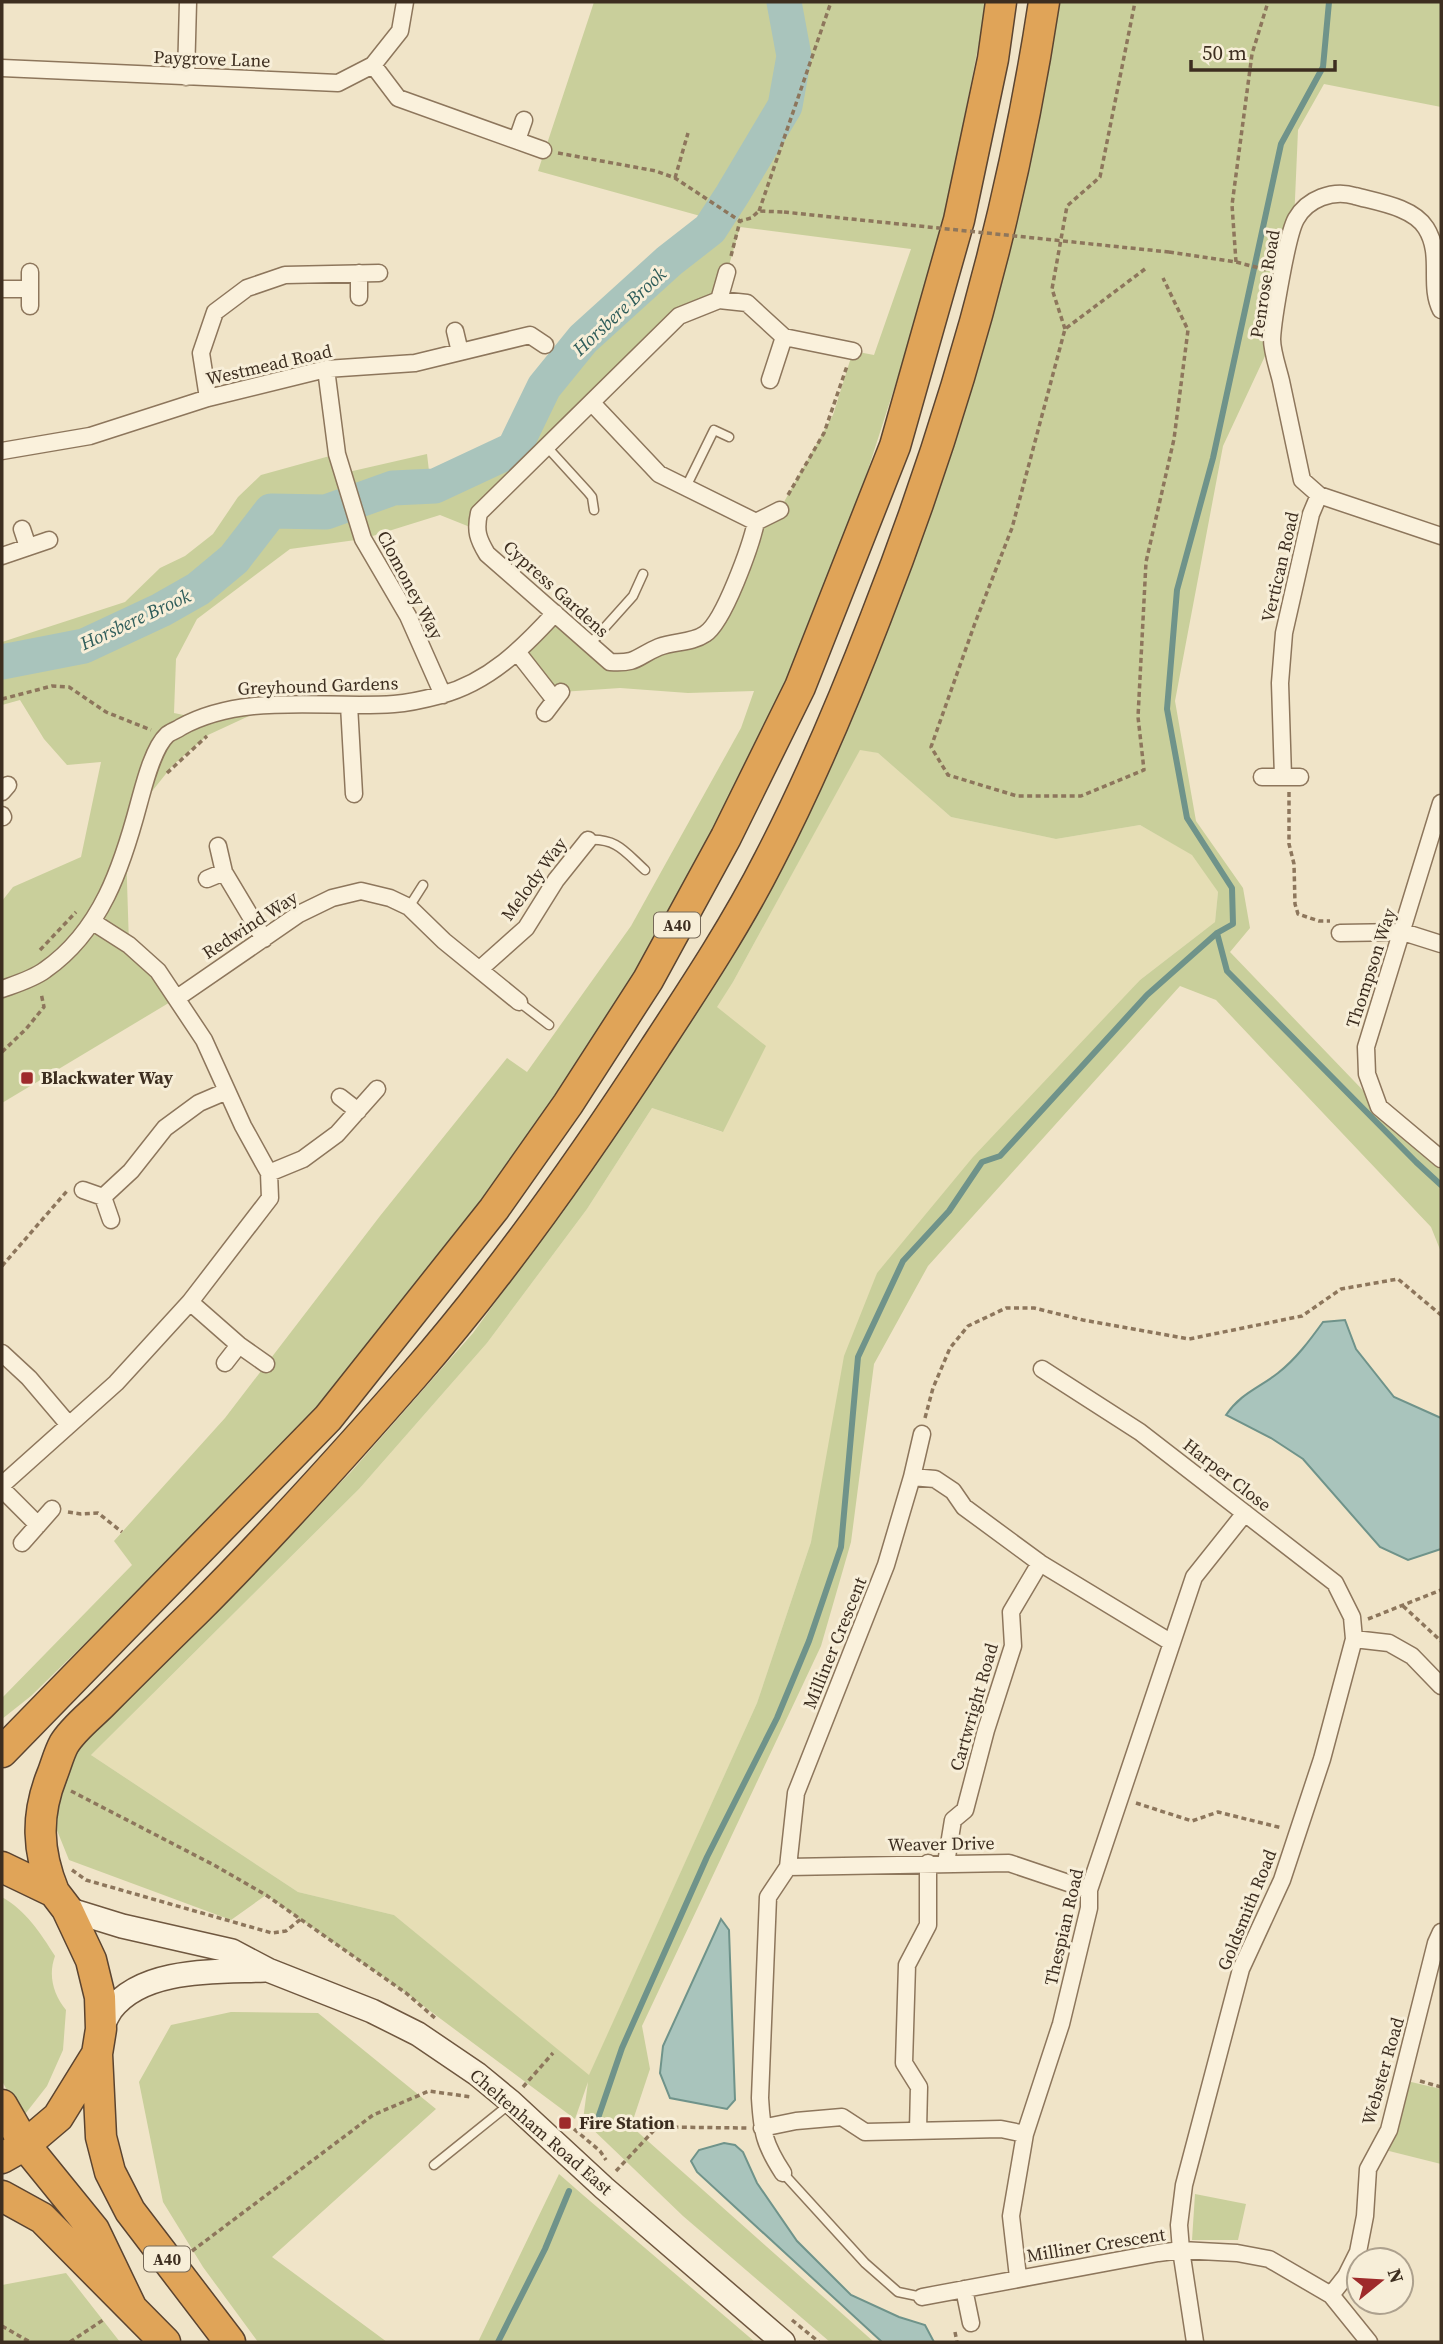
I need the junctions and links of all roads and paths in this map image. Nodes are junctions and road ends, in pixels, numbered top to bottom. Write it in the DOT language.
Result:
graph roads {
  1 [pos="188,2"];
  2 [pos="405,2"];
  3 [pos="831,2"];
  4 [pos="1001,2"];
  5 [pos="1044,2"];
  6 [pos="1135,2"];
  7 [pos="1268,2"];
  8 [pos="373,65"];
  9 [pos="2,68"];
  10 [pos="186,77"];
  11 [pos="524,120"];
  12 [pos="688,133"];
  13 [pos="517,140"];
  14 [pos="543,150"];
  15 [pos="675,178"];
  16 [pos="759,211"];
  17 [pos="740,220"];
  18 [pos="1236,262"];
  19 [pos="1145,269"];
  20 [pos="727,272"];
  21 [pos="359,273"];
  22 [pos="379,273"];
  23 [pos="1283,274"];
  24 [pos="1163,278"];
  25 [pos="2,289"];
  26 [pos="359,297"];
  27 [pos="719,300"];
  28 [pos="30,306"];
  29 [pos="1441,310"];
  30 [pos="1065,329"];
  31 [pos="455,331"];
  32 [pos="784,337"];
  33 [pos="545,345"];
  34 [pos="853,351"];
  35 [pos="460,352"];
  36 [pos="326,369"];
  37 [pos="770,380"];
  38 [pos="208,398"];
  39 [pos="592,403"];
  40 [pos="729,437"];
  41 [pos="547,447"];
  42 [pos="2,451"];
  43 [pos="686,487"];
  44 [pos="1319,495"];
  45 [pos="594,510"];
  46 [pos="780,510"];
  47 [pos="756,522"];
  48 [pos="22,529"];
  49 [pos="1441,536"];
  50 [pos="49,540"];
  51 [pos="28,547"];
  52 [pos="2,556"];
  53 [pos="643,574"];
  54 [pos="555,613"];
  55 [pos="590,644"];
  56 [pos="518,653"];
  57 [pos="443,695"];
  58 [pos="2,699"];
  59 [pos="553,701"];
  60 [pos="349,705"];
  61 [pos="208,735"];
  62 [pos="166,736"];
  63 [pos="166,774"];
  64 [pos="1262,777"];
  65 [pos="1283,777"];
  66 [pos="1300,777"];
  67 [pos="355,794"];
  68 [pos="1441,803"];
  69 [pos="588,840"];
  70 [pos="218,846"];
  71 [pos="645,870"];
  72 [pos="224,872"];
  73 [pos="208,879"];
  74 [pos="422,886"];
  75 [pos="409,907"];
  76 [pos="93,922"];
  77 [pos="1403,932"];
  78 [pos="1340,933"];
  79 [pos="264,939"];
  80 [pos="1441,944"];
  81 [pos="480,969"];
  82 [pos="2,989"];
  83 [pos="177,998"];
  84 [pos="519,1002"];
  85 [pos="549,1026"];
  86 [pos="377,1089"];
  87 [pos="227,1091"];
  88 [pos="340,1097"];
  89 [pos="358,1111"];
  90 [pos="1441,1159"];
  91 [pos="269,1173"];
  92 [pos="78,1186"];
  93 [pos="103,1196"];
  94 [pos="111,1220"];
  95 [pos="2,1266"];
  96 [pos="190,1302"];
  97 [pos="1441,1315"];
  98 [pos="239,1345"];
  99 [pos="2,1353"];
  100 [pos="225,1363"];
  101 [pos="266,1364"];
  102 [pos="1042,1369"];
  103 [pos="69,1425"];
  104 [pos="922,1434"];
  105 [pos="912,1477"];
  106 [pos="2,1487"];
  107 [pos="52,1509"];
  108 [pos="1245,1513"];
  109 [pos="38,1525"];
  110 [pos="122,1532"];
  111 [pos="22,1543"];
  112 [pos="1040,1563"];
  113 [pos="1441,1590"];
  114 [pos="1403,1606"];
  115 [pos="1352,1617"];
  116 [pos="1354,1639"];
  117 [pos="1441,1641"];
  118 [pos="1172,1643"];
  119 [pos="1441,1686"];
  120 [pos="11,1743"];
  121 [pos="2,1772"];
  122 [pos="66,1789"];
  123 [pos="1120,1798"];
  124 [pos="1298,1832"];
  125 [pos="928,1863"];
  126 [pos="946,1863"];
  127 [pos="68,1865"];
  128 [pos="2,1867"];
  129 [pos="789,1867"];
  130 [pos="1090,1890"];
  131 [pos="60,1900"];
  132 [pos="301,1919"];
  133 [pos="1441,1932"];
  134 [pos="268,1970"];
  135 [pos="435,2019"];
  136 [pos="99,2042"];
  137 [pos="553,2053"];
  138 [pos="1403,2077"];
  139 [pos="1441,2087"];
  140 [pos="511,2102"];
  141 [pos="2,2105"];
  142 [pos="762,2128"];
  143 [pos="918,2130"];
  144 [pos="1025,2134"];
  145 [pos="13,2151"];
  146 [pos="434,2165"];
  147 [pos="615,2172"];
  148 [pos="783,2174"];
  149 [pos="2,2196"];
  150 [pos="1181,2250"];
  151 [pos="192,2251"];
  152 [pos="1018,2277"];
  153 [pos="964,2289"];
  154 [pos="1331,2295"];
  155 [pos="922,2297"];
  156 [pos="131,2307"];
  157 [pos="103,2320"];
  158 [pos="971,2323"];
  159 [pos="2,2326"];
  160 [pos="30,2342"];
  161 [pos="70,2342"];
  162 [pos="165,2342"];
  163 [pos="230,2342"];
  164 [pos="783,2342"];
  165 [pos="1195,2342"];
  166 [pos="1369,2342"];
  1 -- 10 [label="street"];
  2 -- 8 [label="street, Paygrove Lane"];
  3 -- 16 [label="path"];
  4 -- 120 [label="highway, A40"];
  5 -- 131 [label="highway, A40"];
  6 -- 30 [label="path"];
  7 -- 18 [label="path"];
  8 -- 10 [label="street, Paygrove Lane"];
  8 -- 13 [label="street"];
  9 -- 10 [label="street, Paygrove Lane"];
  11 -- 13 [label="street"];
  12 -- 15 [label="path"];
  13 -- 14 [label="street"];
  14 -- 15 [label="path"];
  15 -- 17 [label="path"];
  16 -- 17 [label="path"];
  16 -- 18 [label="path, bridge"];
  17 -- 20 [label="path"];
  18 -- 23 [label="path"];
  19 -- 30 [label="path"];
  20 -- 27 [label="street"];
  21 -- 22 [label="street"];
  21 -- 26 [label="street"];
  21 -- 38 [label="street"];
  23 -- 29 [label="street, Penrose Road"];
  23 -- 44 [label="street, Penrose Road"];
  24 -- 30 [label="path"];
  25 -- 28 [label="street"];
  27 -- 32 [label="street"];
  27 -- 39 [label="street, Cypress Gardens"];
  31 -- 35 [label="street"];
  32 -- 34 [label="street"];
  32 -- 37 [label="street"];
  33 -- 35 [label="street, Westmead Road"];
  34 -- 46 [label="path"];
  35 -- 36 [label="street, Westmead Road"];
  36 -- 38 [label="street, Westmead Road"];
  36 -- 57 [label="street, Clomoney Way"];
  38 -- 42 [label="street, Westmead Road"];
  39 -- 41 [label="street, Cypress Gardens"];
  39 -- 43 [label="street"];
  40 -- 43 [label="lane"];
  41 -- 45 [label="lane"];
  41 -- 54 [label="street, Cypress Gardens"];
  43 -- 47 [label="street"];
  44 -- 49 [label="street, Vertican Road"];
  44 -- 65 [label="street, Vertican Road"];
  46 -- 47 [label="street"];
  47 -- 55 [label="street, Cypress Gardens"];
  48 -- 51 [label="street"];
  50 -- 51 [label="street"];
  51 -- 52 [label="street"];
  53 -- 55 [label="lane"];
  54 -- 55 [label="street, Cypress Gardens"];
  54 -- 56 [label="street, Greyhound Gardens"];
  56 -- 57 [label="street, Greyhound Gardens"];
  56 -- 59 [label="street"];
  57 -- 60 [label="street, Greyhound Gardens"];
  58 -- 62 [label="path"];
  60 -- 62 [label="street, Greyhound Gardens"];
  60 -- 67 [label="street"];
  61 -- 63 [label="path"];
  62 -- 76 [label="street"];
  64 -- 65 [label="street"];
  65 -- 66 [label="street"];
  65 -- 78 [label="path"];
  68 -- 77 [label="street, Thompson Way"];
  69 -- 71 [label="lane"];
  69 -- 81 [label="street, Melody Way"];
  70 -- 72 [label="street"];
  72 -- 73 [label="street"];
  72 -- 79 [label="street"];
  74 -- 75 [label="lane"];
  75 -- 79 [label="street, Redwind Way"];
  75 -- 81 [label="street, Redwind Way"];
  76 -- 82 [label="street"];
  76 -- 83 [label="street"];
  77 -- 78 [label="street"];
  77 -- 80 [label="street"];
  77 -- 90 [label="street, Thompson Way"];
  79 -- 83 [label="street, Redwind Way"];
  81 -- 84 [label="street, Redwind Way"];
  83 -- 87 [label="street"];
  84 -- 85 [label="lane"];
  86 -- 89 [label="street"];
  87 -- 91 [label="street"];
  87 -- 93 [label="street"];
  88 -- 89 [label="street"];
  89 -- 91 [label="street"];
  91 -- 96 [label="street"];
  92 -- 93 [label="street"];
  92 -- 95 [label="path"];
  93 -- 94 [label="street"];
  96 -- 98 [label="street"];
  96 -- 103 [label="street"];
  97 -- 104 [label="path"];
  98 -- 100 [label="street"];
  98 -- 101 [label="street"];
  99 -- 103 [label="street"];
  102 -- 108 [label="street, Harper Close"];
  103 -- 106 [label="street"];
  104 -- 105 [label="street, Milliner Crescent"];
  105 -- 112 [label="street"];
  105 -- 129 [label="street, Milliner Crescent"];
  106 -- 109 [label="street"];
  107 -- 109 [label="street"];
  107 -- 110 [label="path"];
  108 -- 115 [label="street, Harper Close"];
  108 -- 118 [label="street, Thespian Road"];
  109 -- 111 [label="street"];
  112 -- 118 [label="street"];
  112 -- 126 [label="street, Cartwright Road"];
  113 -- 114 [label="path"];
  114 -- 115 [label="path"];
  114 -- 117 [label="path"];
  115 -- 116 [label="street, Harper Close"];
  116 -- 119 [label="street"];
  116 -- 124 [label="street, Goldsmith Road"];
  118 -- 123 [label="street, Thespian Road"];
  120 -- 121 [label="highway, A40"];
  122 -- 132 [label="path"];
  123 -- 124 [label="path"];
  123 -- 130 [label="street, Thespian Road"];
  124 -- 150 [label="street, Goldsmith Road"];
  125 -- 126 [label="street, Weaver Drive"];
  125 -- 129 [label="street, Weaver Drive"];
  125 -- 143 [label="street"];
  126 -- 130 [label="street, Weaver Drive"];
  127 -- 132 [label="path"];
  128 -- 131 [label="highway"];
  129 -- 142 [label="street, Milliner Crescent"];
  130 -- 144 [label="street, Thespian Road"];
  131 -- 134 [label="main road, Cheltenham Road East"];
  131 -- 136 [label="highway, A40"];
  132 -- 135 [label="path"];
  133 -- 138 [label="street, Webster Road"];
  134 -- 136 [label="main road, Cheltenham Road East"];
  134 -- 140 [label="main road, Cheltenham Road East"];
  136 -- 145 [label="highway"];
  136 -- 163 [label="highway, A40"];
  137 -- 140 [label="path"];
  138 -- 139 [label="path"];
  138 -- 154 [label="street, Webster Road"];
  140 -- 146 [label="lane"];
  140 -- 151 [label="path"];
  140 -- 164 [label="main road, Cheltenham Road East"];
  141 -- 145 [label="highway"];
  142 -- 143 [label="street"];
  142 -- 147 [label="path"];
  142 -- 148 [label="street, Milliner Crescent"];
  143 -- 144 [label="street"];
  144 -- 152 [label="street, Thespian Road"];
  145 -- 156 [label="highway"];
  148 -- 155 [label="lane"];
  149 -- 156 [label="highway"];
  150 -- 152 [label="street, Milliner Crescent"];
  150 -- 154 [label="street, Milliner Crescent"];
  150 -- 165 [label="street, Goldsmith Road"];
  152 -- 153 [label="street"];
  153 -- 155 [label="street"];
  153 -- 158 [label="street"];
  154 -- 166 [label="street"];
  156 -- 162 [label="highway"];
  157 -- 161 [label="path"];
  159 -- 160 [label="path"];
}
